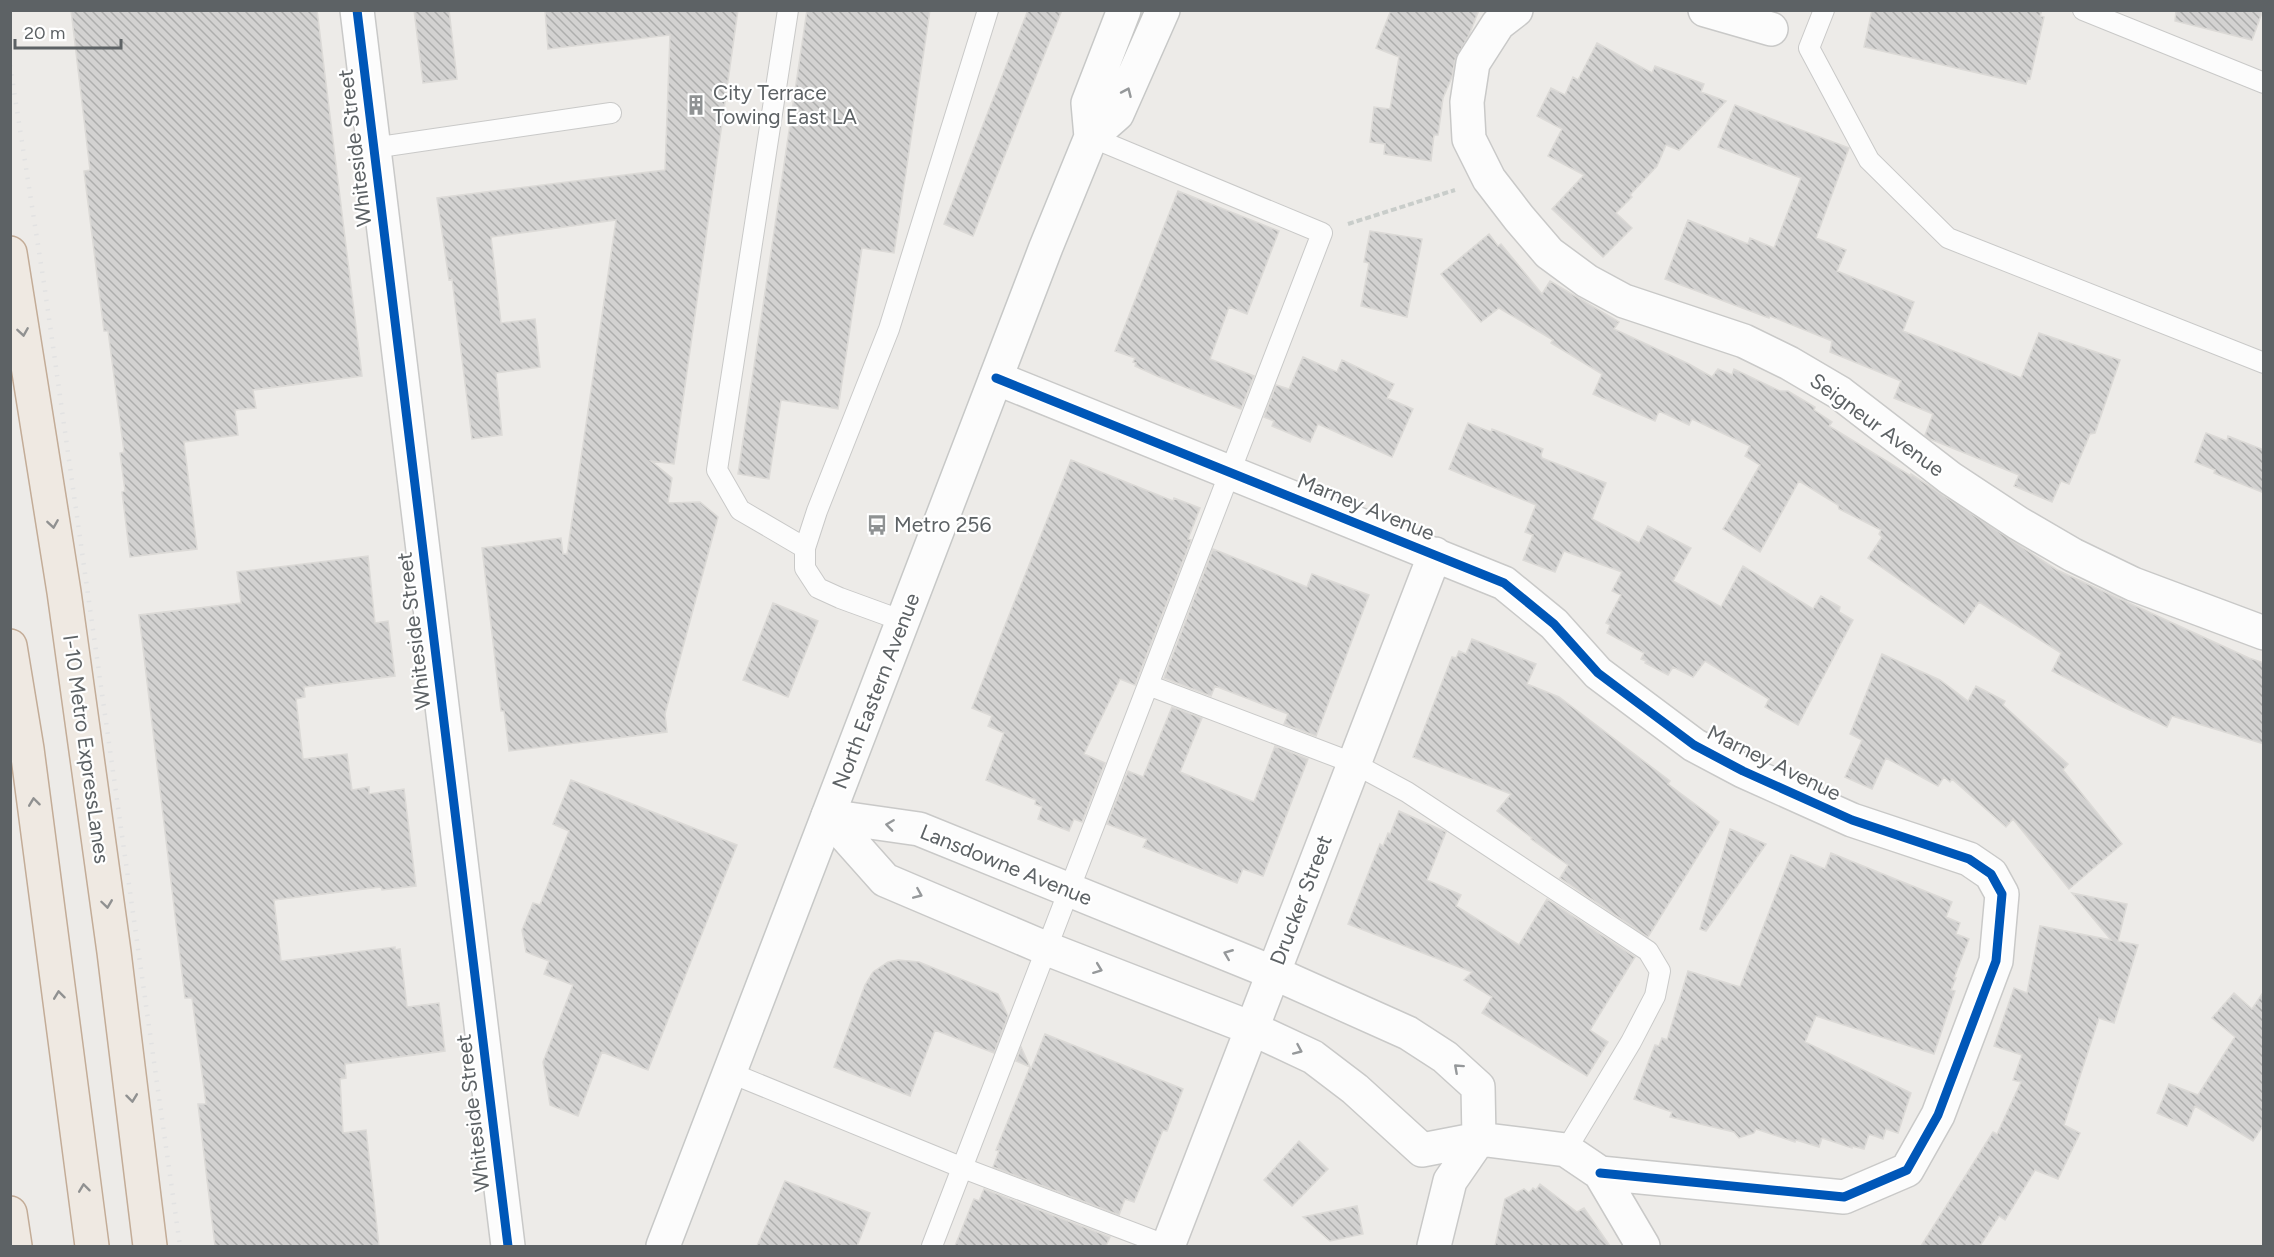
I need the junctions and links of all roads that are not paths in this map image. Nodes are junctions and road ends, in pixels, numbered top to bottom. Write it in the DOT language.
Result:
graph roads {
  1 [pos="357,10"];
  2 [pos="788,10"];
  3 [pos="988,10"];
  4 [pos="1124,10"];
  5 [pos="1163,10"];
  6 [pos="1516,10"];
  7 [pos="1705,10"];
  8 [pos="1824,10"];
  9 [pos="2084,10"];
  10 [pos="1771,29"];
  11 [pos="2264,84"];
  12 [pos="610,113"];
  13 [pos="1091,137"];
  14 [pos="373,148"];
  15 [pos="10,253"];
  16 [pos="2264,363"];
  17 [pos="996,378"];
  18 [pos="1231,472"];
  19 [pos="805,548"];
  20 [pos="1435,554"];
  21 [pos="903,621"];
  22 [pos="2264,633"];
  23 [pos="10,646"];
  24 [pos="1148,685"];
  25 [pos="1353,764"];
  26 [pos="828,816"];
  27 [pos="1069,890"];
  28 [pos="1045,948"];
  29 [pos="1274,973"];
  30 [pos="1251,1029"];
  31 [pos="731,1073"];
  32 [pos="1479,1139"];
  33 [pos="1566,1150"];
  34 [pos="963,1168"];
  35 [pos="1600,1173"];
  36 [pos="10,1213"];
  37 [pos="15,1246"];
  38 [pos="92,1246"];
  39 [pos="150,1246"];
  40 [pos="508,1246"];
  41 [pos="663,1246"];
  42 [pos="932,1246"];
  43 [pos="1168,1246"];
  44 [pos="1434,1246"];
  45 [pos="1643,1246"];
  1 -- 14 [label="street, Whiteside Street"];
  2 -- 19 [label="lane"];
  3 -- 19 [label="lane"];
  4 -- 13 [label="street, North Eastern Avenue"];
  13 -- 5 [label="street, North Eastern Avenue, one-way"];
  6 -- 22 [label="street, Seigneur Avenue"];
  7 -- 10 [label="street"];
  8 -- 16 [label="lane"];
  9 -- 11 [label="lane"];
  12 -- 14 [label="lane"];
  13 -- 17 [label="street, North Eastern Avenue"];
  13 -- 18 [label="lane"];
  14 -- 40 [label="street, Whiteside Street"];
  15 -- 39 [label="highway, I-10 Metro ExpressLanes, one-way"];
  17 -- 18 [label="street, Marney Avenue"];
  17 -- 21 [label="street, North Eastern Avenue"];
  18 -- 20 [label="street, Marney Avenue"];
  18 -- 24 [label="lane"];
  19 -- 21 [label="lane"];
  20 -- 25 [label="street, Drucker Street"];
  20 -- 35 [label="street, Marney Avenue"];
  21 -- 26 [label="street, North Eastern Avenue"];
  38 -- 23 [label="highway, one-way"];
  24 -- 25 [label="lane"];
  24 -- 27 [label="lane"];
  25 -- 29 [label="street, Drucker Street"];
  25 -- 33 [label="lane"];
  27 -- 26 [label="street, Lansdowne Avenue, one-way"];
  26 -- 28 [label="street, one-way"];
  26 -- 31 [label="street, North Eastern Avenue"];
  27 -- 28 [label="lane"];
  29 -- 27 [label="street, Lansdowne Avenue, one-way"];
  28 -- 30 [label="street, one-way"];
  28 -- 34 [label="lane"];
  29 -- 30 [label="street, Drucker Street"];
  32 -- 29 [label="street, Lansdowne Avenue, one-way"];
  30 -- 32 [label="street, one-way"];
  30 -- 43 [label="street, Drucker Street"];
  31 -- 34 [label="lane"];
  31 -- 41 [label="street, North Eastern Avenue"];
  32 -- 33 [label="street"];
  32 -- 44 [label="street"];
  33 -- 35 [label="street"];
  34 -- 42 [label="lane"];
  34 -- 43 [label="lane"];
  35 -- 45 [label="street"];
  36 -- 37 [label="highway"];
}
